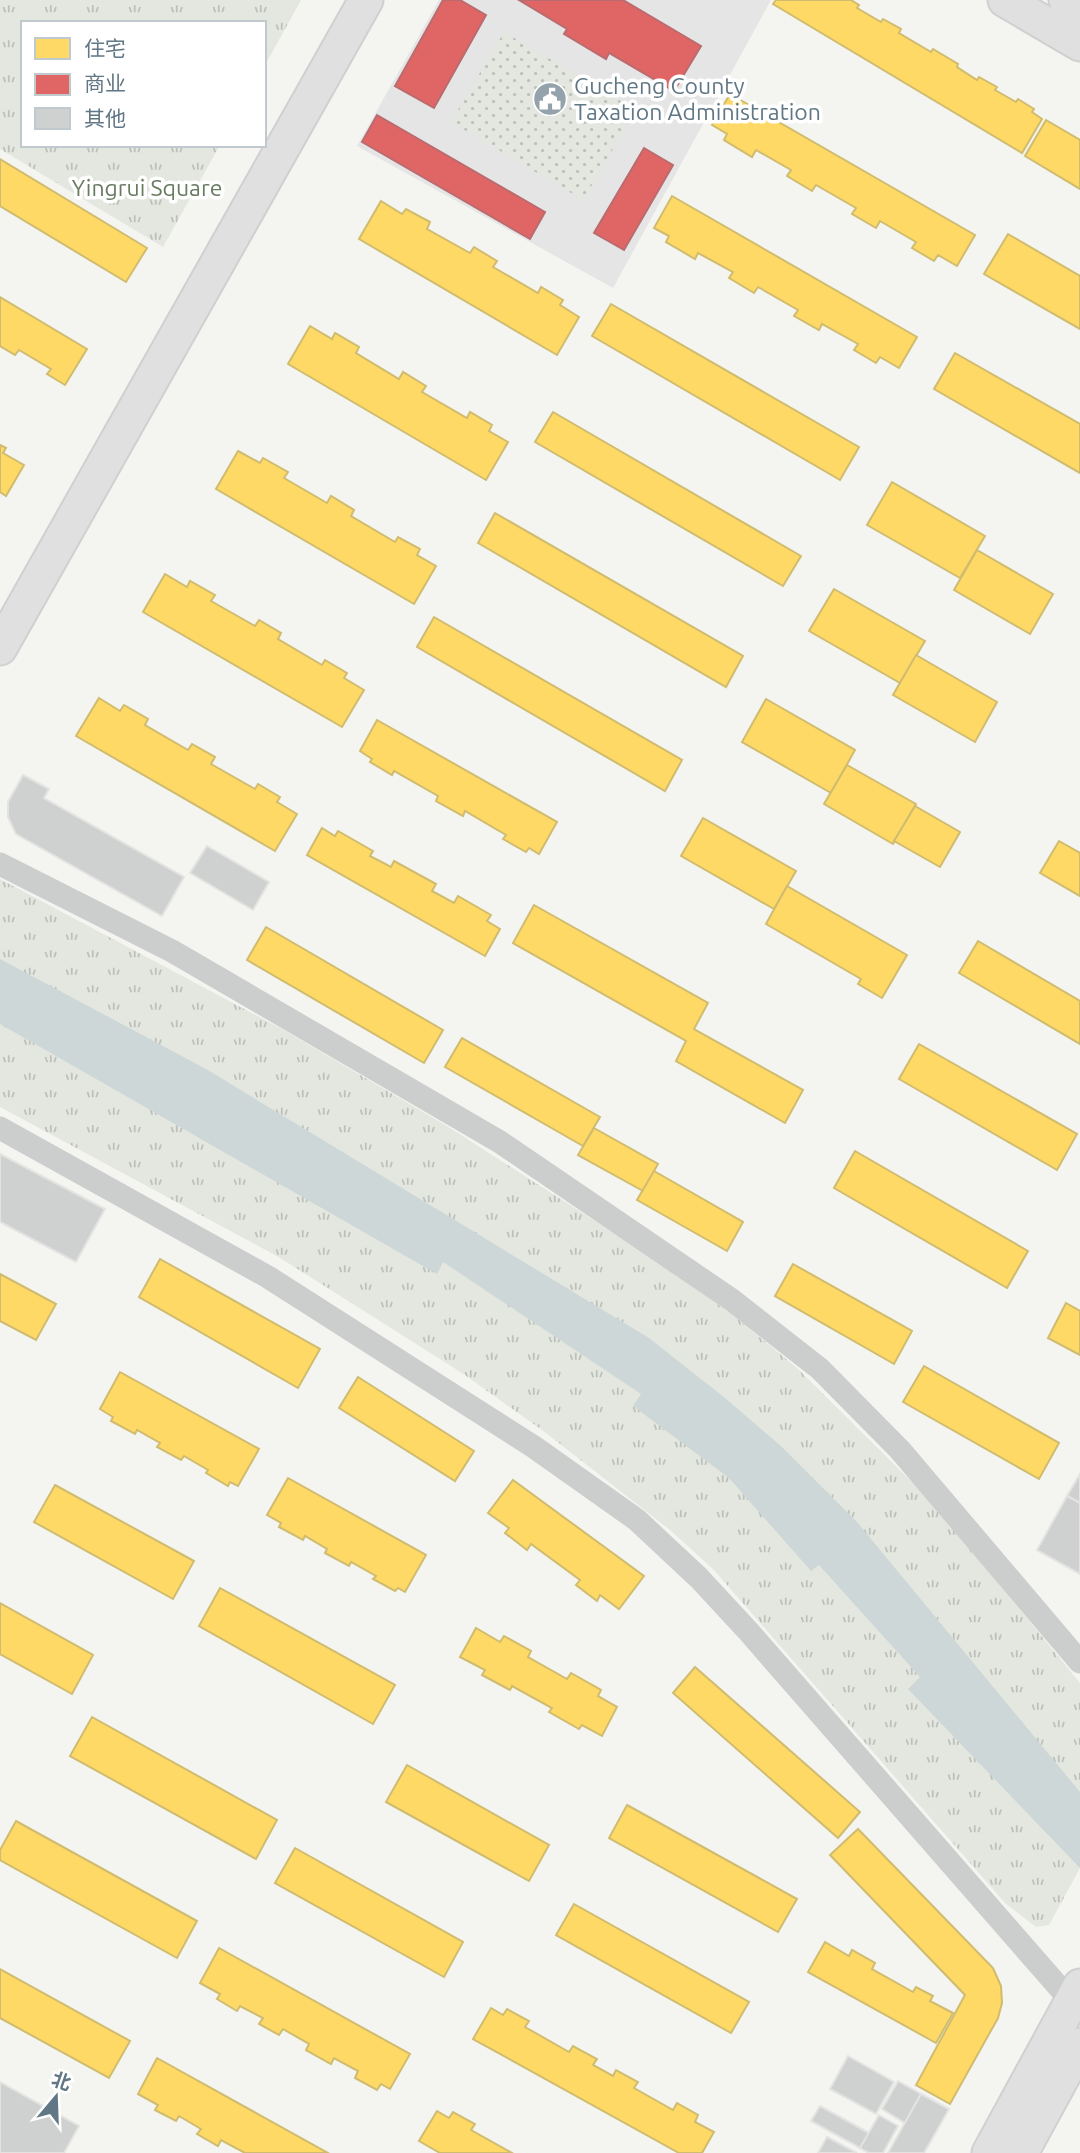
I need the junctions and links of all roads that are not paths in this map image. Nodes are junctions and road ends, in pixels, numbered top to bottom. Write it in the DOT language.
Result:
graph roads {
  1 [pos="366,0"];
  2 [pos="1005,0"];
  3 [pos="1066,0"];
  4 [pos="1080,8"];
  5 [pos="1080,44"];
  6 [pos="0,648"];
  7 [pos="0,864"];
  8 [pos="0,1128"];
  9 [pos="1080,1662"];
  10 [pos="1076,1994"];
  11 [pos="1080,2045"];
  12 [pos="989,2153"];
  13 [pos="1021,2153"];
  1 -- 6 [label="street"];
  2 -- 5 [label="street"];
  3 -- 4 [label="street"];
  7 -- 9 [label="street"];
  8 -- 10 [label="street"];
  10 -- 12 [label="street"];
  11 -- 13 [label="street"];
}
